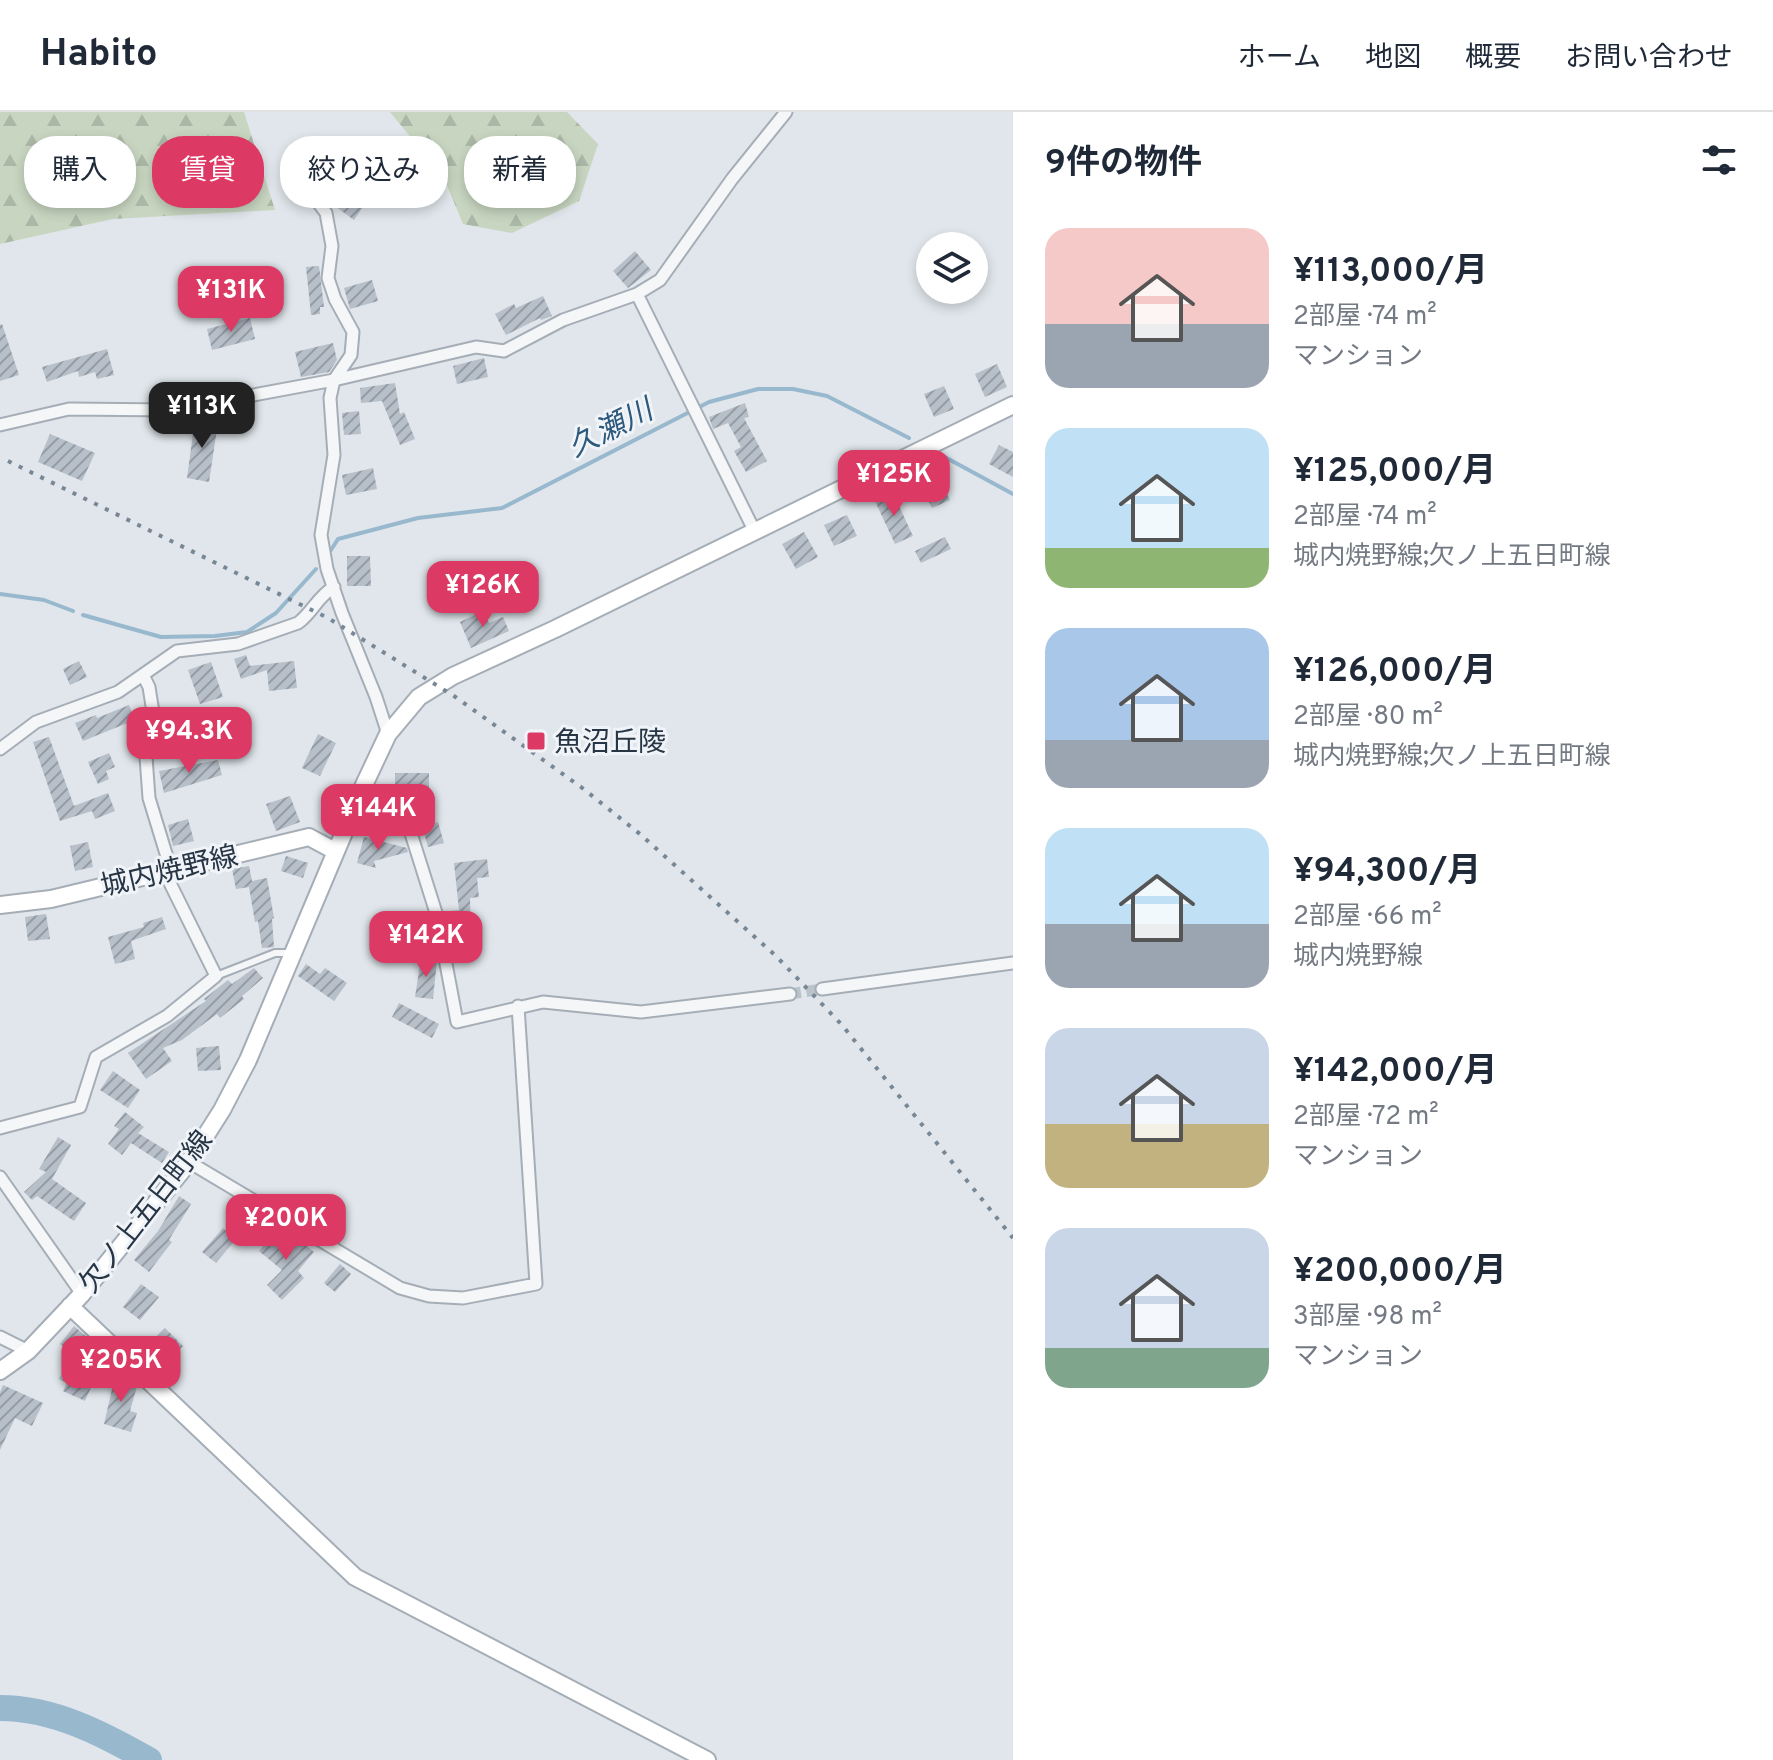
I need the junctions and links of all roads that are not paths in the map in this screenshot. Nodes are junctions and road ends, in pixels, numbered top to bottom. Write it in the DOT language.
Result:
graph roads {
  1 [pos="786,112"];
  2 [pos="322,208"];
  3 [pos="637,294"];
  4 [pos="334,380"];
  5 [pos="1013,405"];
  6 [pos="0,425"];
  7 [pos="755,532"];
  8 [pos="334,587"];
  9 [pos="143,675"];
  10 [pos="388,734"];
  11 [pos="0,749"];
  12 [pos="364,785"];
  13 [pos="335,851"];
  14 [pos="168,871"];
  15 [pos="0,905"];
  16 [pos="292,953"];
  17 [pos="1013,963"];
  18 [pos="216,976"];
  19 [pos="822,989"];
  20 [pos="790,994"];
  21 [pos="518,1006"];
  22 [pos="0,1128"];
  23 [pos="189,1162"];
  24 [pos="0,1177"];
  25 [pos="76,1300"];
  26 [pos="0,1337"];
  27 [pos="28,1351"];
  28 [pos="0,1371"];
  29 [pos="707,1760"];
  1 -- 3 [label="street"];
  2 -- 4 [label="street"];
  3 -- 4 [label="street"];
  3 -- 7 [label="street"];
  4 -- 6 [label="street"];
  4 -- 8 [label="street"];
  5 -- 7 [label="main road, 欠ノ上五日町線"];
  7 -- 10 [label="main road, 欠ノ上五日町線"];
  8 -- 9 [label="street"];
  8 -- 10 [label="street"];
  9 -- 11 [label="street"];
  9 -- 14 [label="street"];
  10 -- 12 [label="main road, 欠ノ上五日町線"];
  12 -- 13 [label="main road, 欠ノ上五日町線"];
  12 -- 21 [label="street"];
  13 -- 14 [label="main road, 城内焼野線"];
  13 -- 16 [label="main road, 欠ノ上五日町線"];
  14 -- 15 [label="main road, 城内焼野線"];
  14 -- 18 [label="street"];
  16 -- 18 [label="lane"];
  16 -- 23 [label="main road, 欠ノ上五日町線"];
  17 -- 19 [label="street"];
  18 -- 22 [label="street"];
  20 -- 21 [label="street"];
  21 -- 23 [label="street"];
  23 -- 25 [label="main road, 欠ノ上五日町線"];
  24 -- 25 [label="street"];
  25 -- 27 [label="main road, 欠ノ上五日町線"];
  25 -- 29 [label="main road"];
  26 -- 27 [label="street"];
  27 -- 28 [label="main road, 欠ノ上五日町線"];
}
